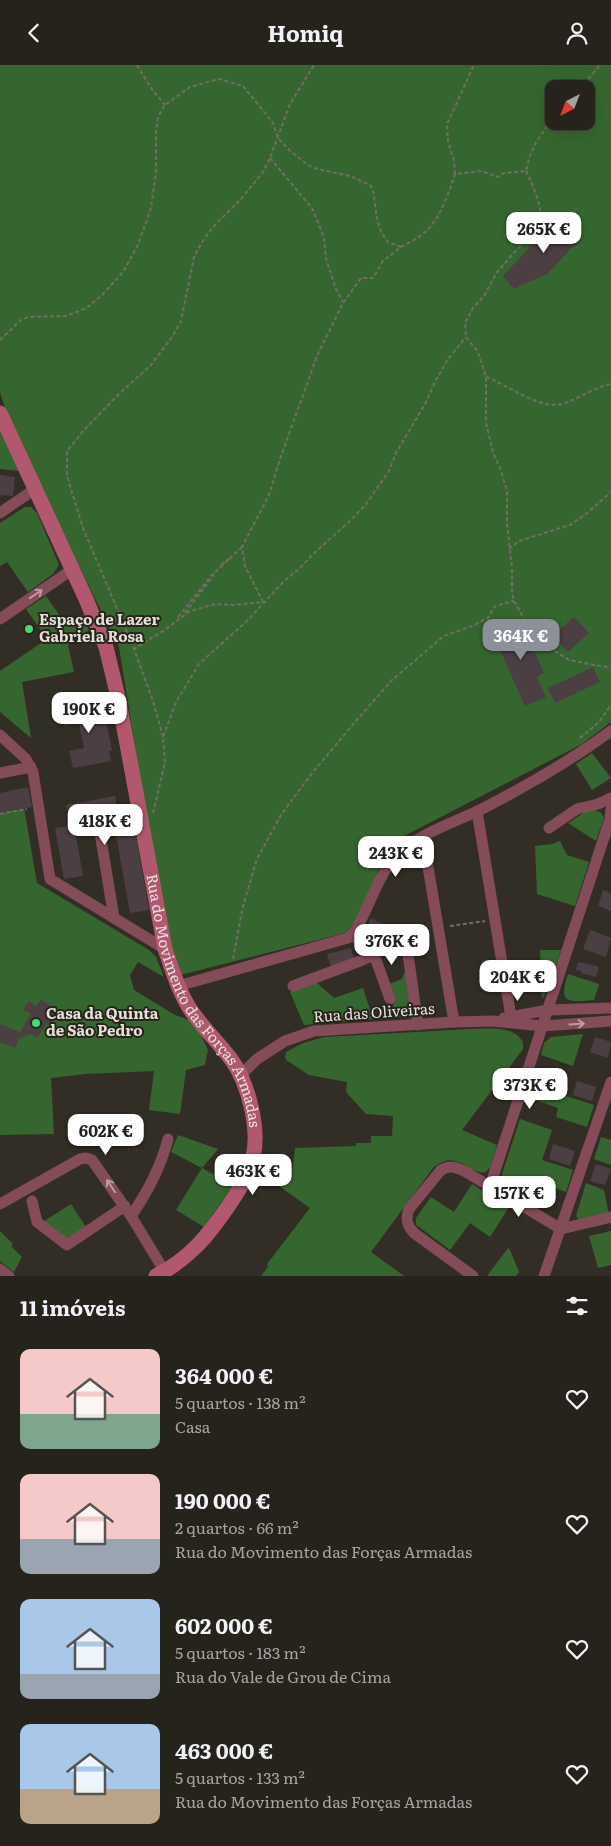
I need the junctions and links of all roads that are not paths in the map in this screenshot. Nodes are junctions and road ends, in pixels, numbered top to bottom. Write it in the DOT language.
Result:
graph roads {
  1 [pos="0,413"];
  2 [pos="35,489"];
  3 [pos="0,513"];
  4 [pos="73,569"];
  5 [pos="0,619"];
  6 [pos="611,731"];
  7 [pos="0,735"];
  8 [pos="31,767"];
  9 [pos="0,773"];
  10 [pos="611,798"];
  11 [pos="611,809"];
  12 [pos="477,811"];
  13 [pos="549,828"];
  14 [pos="100,833"];
  15 [pos="423,837"];
  16 [pos="114,918"];
  17 [pos="352,935"];
  18 [pos="165,949"];
  19 [pos="370,949"];
  20 [pos="178,986"];
  21 [pos="293,986"];
  22 [pos="390,999"];
  23 [pos="611,1008"];
  24 [pos="548,1010"];
  25 [pos="511,1017"];
  26 [pos="492,1021"];
  27 [pos="611,1021"];
  28 [pos="454,1022"];
  29 [pos="418,1025"];
  30 [pos="543,1026"];
  31 [pos="241,1075"];
  32 [pos="611,1082"];
  33 [pos="607,1105"];
  34 [pos="168,1139"];
  35 [pos="490,1186"];
  36 [pos="32,1201"];
  37 [pos="0,1204"];
  38 [pos="128,1211"];
  39 [pos="611,1217"];
  40 [pos="561,1229"];
  41 [pos="0,1269"];
  42 [pos="160,1274"];
  43 [pos="9,1276"];
  44 [pos="472,1276"];
  45 [pos="544,1276"];
  1 -- 2 [label="main road, Rua do Movimento das Forças Armadas"];
  2 -- 3 [label="street"];
  2 -- 4 [label="main road, Rua do Movimento das Forças Armadas"];
  5 -- 4 [label="street, one-way"];
  4 -- 18 [label="main road, Rua do Movimento das Forças Armadas"];
  6 -- 12 [label="street"];
  7 -- 8 [label="street"];
  8 -- 9 [label="street"];
  8 -- 16 [label="street"];
  10 -- 13 [label="street"];
  11 -- 24 [label="street"];
  12 -- 15 [label="street"];
  12 -- 25 [label="street"];
  14 -- 16 [label="street"];
  15 -- 17 [label="street"];
  15 -- 28 [label="street"];
  16 -- 18 [label="street"];
  17 -- 19 [label="street"];
  17 -- 20 [label="street"];
  18 -- 20 [label="main road, Rua do Movimento das Forças Armadas"];
  19 -- 21 [label="street"];
  19 -- 22 [label="street"];
  19 -- 29 [label="street"];
  20 -- 31 [label="main road, Rua do Movimento das Forças Armadas"];
  23 -- 24 [label="street, Rua das Oliveiras"];
  24 -- 25 [label="street, Rua das Oliveiras"];
  24 -- 30 [label="street"];
  25 -- 26 [label="street, Rua das Oliveiras"];
  26 -- 28 [label="street, Rua das Oliveiras"];
  26 -- 30 [label="street, Rua das Oliveiras"];
  30 -- 27 [label="street, Rua das Oliveiras, one-way"];
  28 -- 29 [label="street, Rua das Oliveiras"];
  29 -- 31 [label="street, Rua das Oliveiras"];
  30 -- 35 [label="street"];
  31 -- 42 [label="main road, Rua do Movimento das Forças Armadas"];
  32 -- 33 [label="street"];
  33 -- 40 [label="street"];
  34 -- 38 [label="street"];
  35 -- 40 [label="street"];
  35 -- 44 [label="street"];
  36 -- 38 [label="street"];
  38 -- 37 [label="street, one-way"];
  38 -- 42 [label="street"];
  39 -- 40 [label="street"];
  40 -- 45 [label="street"];
  41 -- 43 [label="street"];
}
